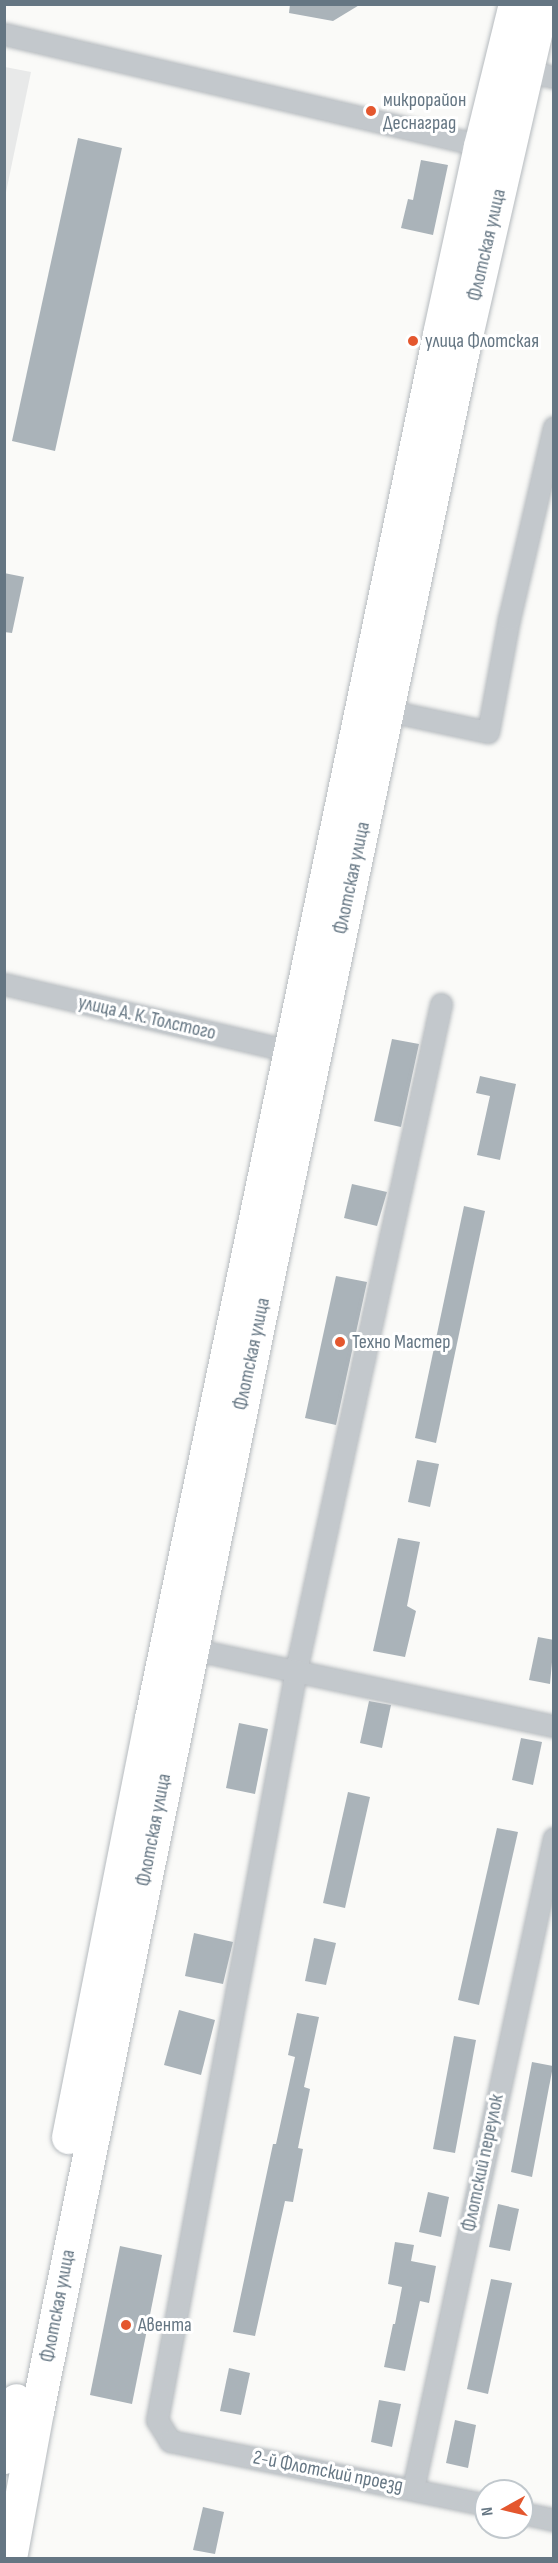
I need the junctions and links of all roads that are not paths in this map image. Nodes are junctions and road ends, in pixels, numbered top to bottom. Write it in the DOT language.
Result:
graph roads {
  1 [pos="516,4"];
  2 [pos="542,4"];
  3 [pos="4,34"];
  4 [pos="540,74"];
  5 [pos="494,149"];
  6 [pos="554,427"];
  7 [pos="389,711"];
  8 [pos="4,984"];
  9 [pos="441,1004"];
  10 [pos="290,1051"];
  11 [pos="191,1649"];
  12 [pos="296,1670"];
  13 [pos="554,1726"];
  14 [pos="554,1838"];
  15 [pos="4,2457"];
  16 [pos="413,2489"];
  17 [pos="474,2502"];
  18 [pos="534,2516"];
  19 [pos="554,2520"];
  20 [pos="10,2559"];
  1 -- 5 [label="main road, Флотская улица"];
  2 -- 4 [label="main road, Флотская улица"];
  3 -- 5 [label="street"];
  4 -- 5 [label="main road, Флотская улица"];
  5 -- 7 [label="main road, Флотская улица"];
  5 -- 10 [label="main road, Флотская улица"];
  6 -- 7 [label="street"];
  7 -- 11 [label="main road, Флотская улица"];
  8 -- 10 [label="street, улица А. К. Толстого"];
  9 -- 12 [label="street"];
  10 -- 15 [label="main road, Флотская улица"];
  11 -- 12 [label="street"];
  11 -- 20 [label="main road, Флотская улица"];
  12 -- 13 [label="street"];
  12 -- 16 [label="street, 2-й Флотский проезд"];
  14 -- 16 [label="street, Флотский переулок"];
  16 -- 17 [label="street, 2-й Флотский проезд"];
  18 -- 19 [label="street"];
}
